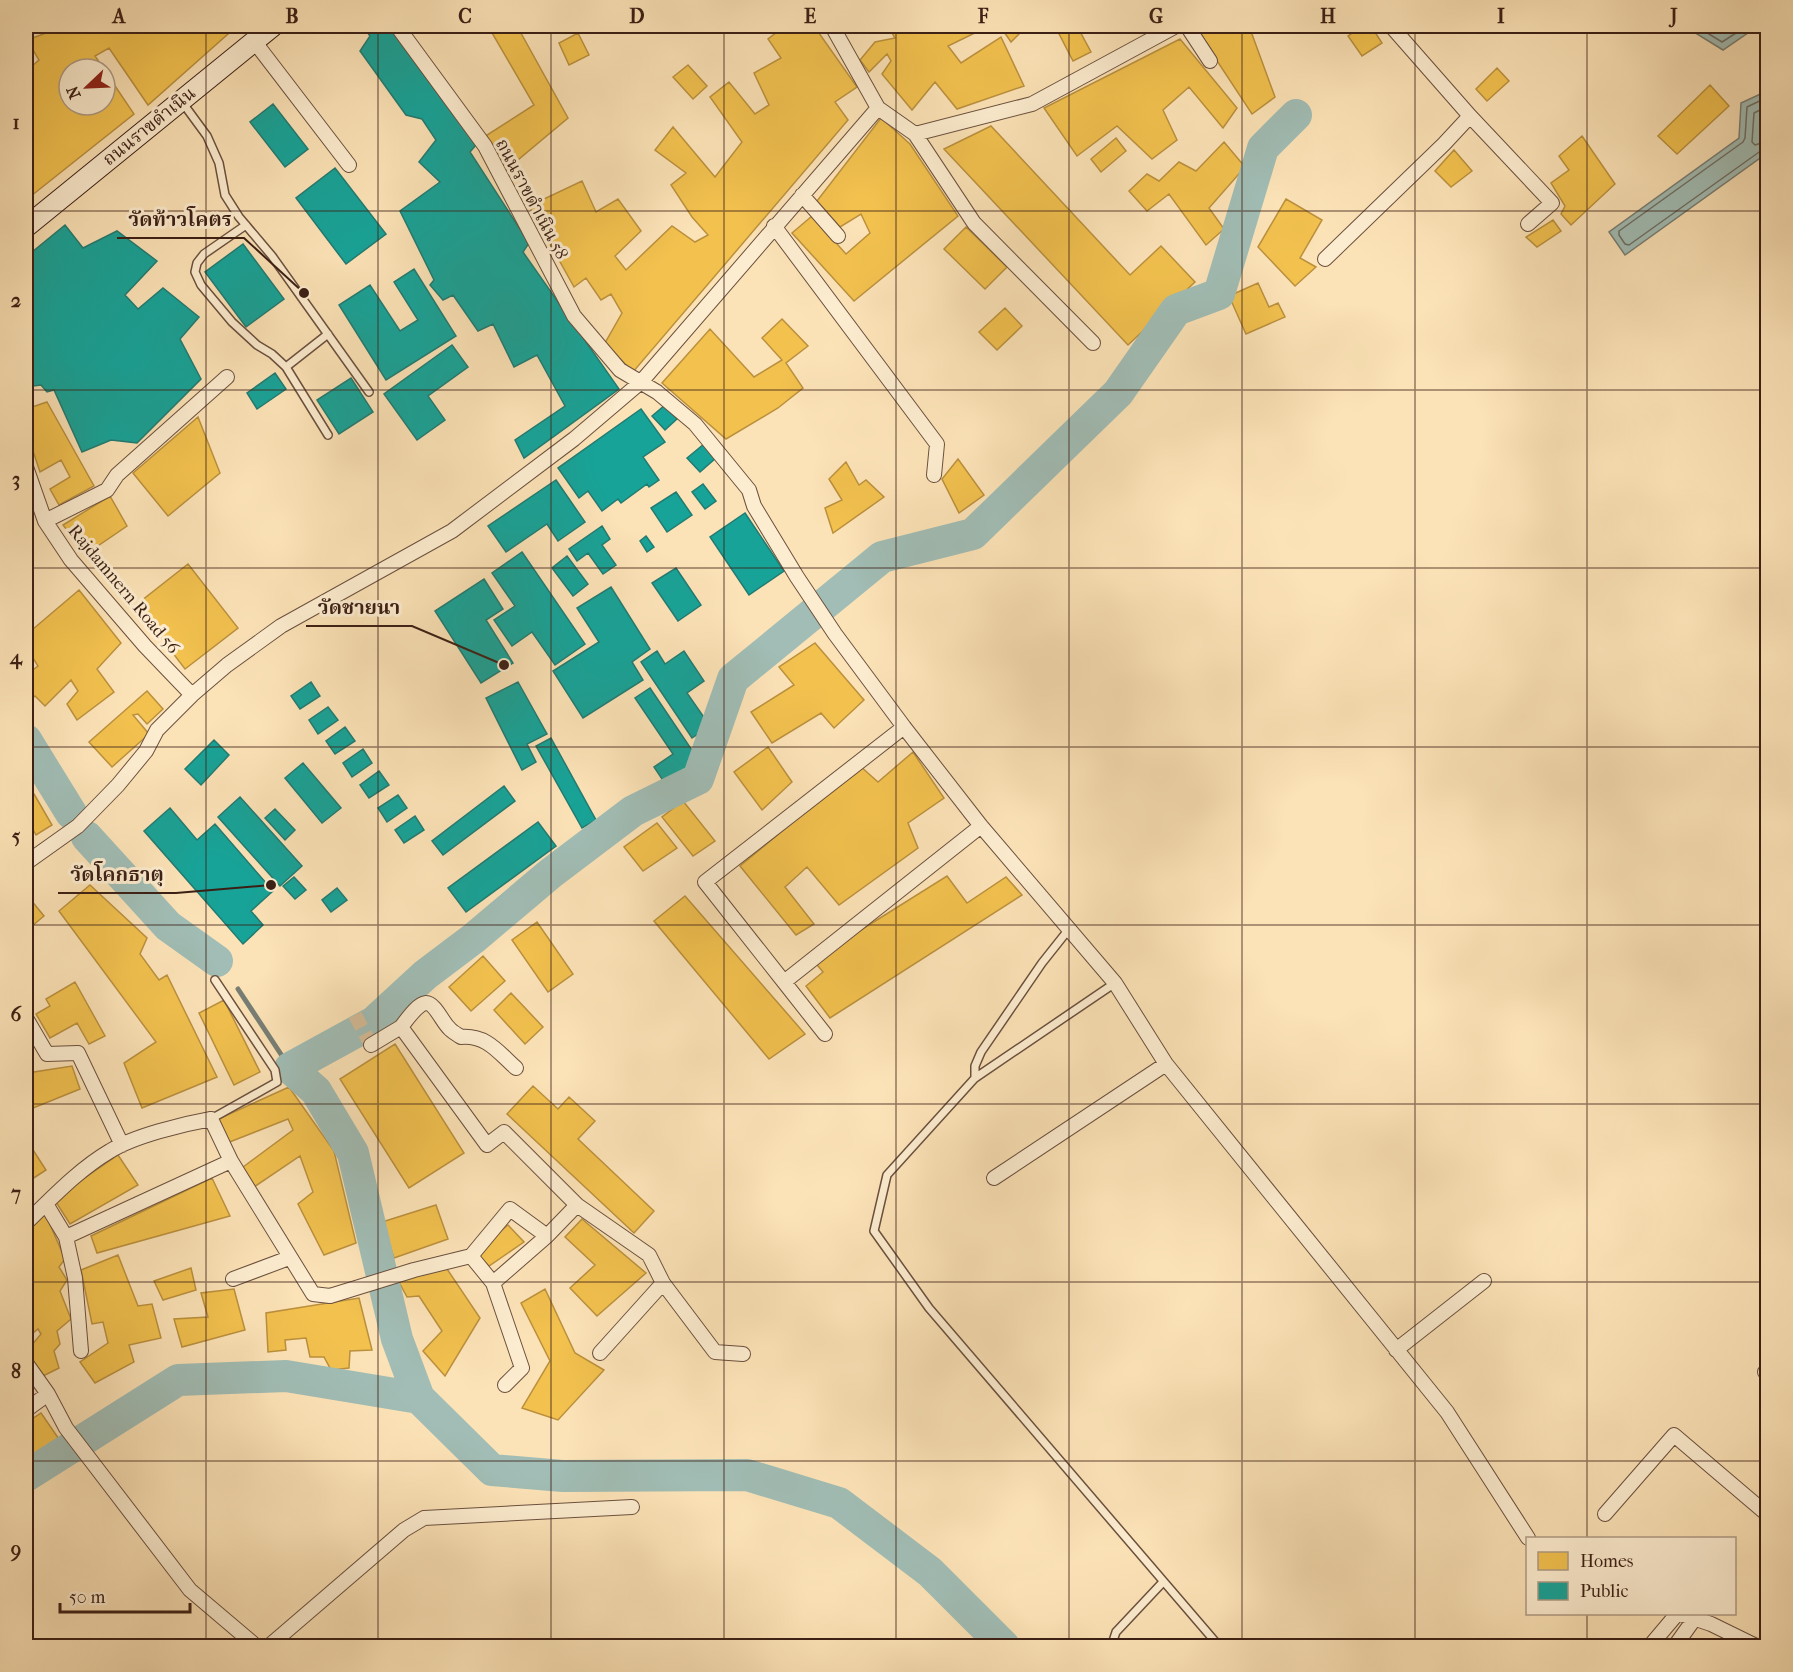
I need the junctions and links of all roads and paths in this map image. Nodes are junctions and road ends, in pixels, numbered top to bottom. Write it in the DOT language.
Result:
graph roads {
  1 [pos="273,26"];
  2 [pos="397,26"];
  3 [pos="832,26"];
  4 [pos="1176,26"];
  5 [pos="1187,26"];
  6 [pos="1391,26"];
  7 [pos="254,41"];
  8 [pos="1210,61"];
  9 [pos="180,101"];
  10 [pos="878,108"];
  11 [pos="1470,116"];
  12 [pos="915,134"];
  13 [pos="349,165"];
  14 [pos="801,195"];
  15 [pos="1528,224"];
  16 [pos="246,225"];
  17 [pos="774,226"];
  18 [pos="26,227"];
  19 [pos="838,236"];
  20 [pos="1325,259"];
  21 [pos="328,334"];
  22 [pos="1093,343"];
  23 [pos="286,367"];
  24 [pos="227,377"];
  25 [pos="641,382"];
  26 [pos="369,392"];
  27 [pos="328,435"];
  28 [pos="26,467"];
  29 [pos="934,475"];
  30 [pos="45,521"];
  31 [pos="192,694"];
  32 [pos="904,727"];
  33 [pos="981,826"];
  34 [pos="26,863"];
  35 [pos="1069,929"];
  36 [pos="215,980"];
  37 [pos="784,982"];
  38 [pos="1115,983"];
  39 [pos="26,1018"];
  40 [pos="401,1027"];
  41 [pos="825,1034"];
  42 [pos="371,1045"];
  43 [pos="1166,1064"];
  44 [pos="516,1068"];
  45 [pos="975,1078"];
  46 [pos="211,1119"];
  47 [pos="122,1145"];
  48 [pos="231,1161"];
  49 [pos="994,1178"];
  50 [pos="46,1204"];
  51 [pos="577,1205"];
  52 [pos="26,1223"];
  53 [pos="547,1236"];
  54 [pos="66,1237"];
  55 [pos="471,1256"];
  56 [pos="290,1258"];
  57 [pos="233,1279"];
  58 [pos="1484,1281"];
  59 [pos="493,1283"];
  60 [pos="663,1283"];
  61 [pos="1396,1350"];
  62 [pos="81,1351"];
  63 [pos="600,1353"];
  64 [pos="743,1354"];
  65 [pos="26,1363"];
  66 [pos="505,1386"];
  67 [pos="48,1394"];
  68 [pos="26,1410"];
  69 [pos="632,1507"];
  70 [pos="1605,1514"];
  71 [pos="1767,1515"];
  72 [pos="1527,1537"];
  73 [pos="1163,1582"];
  74 [pos="1684,1615"];
  75 [pos="256,1647"];
  76 [pos="269,1647"];
  77 [pos="1116,1647"];
  78 [pos="1219,1647"];
  79 [pos="1650,1647"];
  80 [pos="1675,1647"];
  81 [pos="1756,1647"];
  1 -- 7 [label="main road, ถนนราขดำเนิน"];
  2 -- 25 [label="street, ถนนราขดำเนิน 58"];
  3 -- 10 [label="street"];
  4 -- 12 [label="street"];
  5 -- 8 [label="street"];
  6 -- 11 [label="street"];
  7 -- 9 [label="main road, ถนนราขดำเนิน"];
  7 -- 13 [label="street"];
  9 -- 16 [label="lane"];
  9 -- 18 [label="main road, ถนนราขดำเนิน"];
  10 -- 12 [label="street"];
  10 -- 14 [label="street"];
  11 -- 15 [label="street"];
  11 -- 20 [label="street"];
  12 -- 22 [label="street"];
  14 -- 17 [label="street"];
  14 -- 19 [label="street"];
  16 -- 21 [label="lane"];
  16 -- 23 [label="lane"];
  17 -- 25 [label="street"];
  17 -- 29 [label="street"];
  21 -- 23 [label="lane"];
  21 -- 26 [label="lane"];
  23 -- 27 [label="lane"];
  24 -- 30 [label="street"];
  25 -- 31 [label="street"];
  25 -- 32 [label="street, ถนนราขดำเนิน 58"];
  28 -- 30 [label="street, Rajdamnern Road 56"];
  30 -- 31 [label="street, Rajdamnern Road 56"];
  31 -- 34 [label="street"];
  32 -- 33 [label="street, ถนนราขดำเนิน 58"];
  32 -- 37 [label="street"];
  33 -- 35 [label="street, ถนนราขดำเนิน 58"];
  33 -- 37 [label="street"];
  35 -- 38 [label="street, ถนนราขดำเนิน 58"];
  35 -- 45 [label="lane"];
  36 -- 46 [label="lane"];
  37 -- 41 [label="street"];
  38 -- 43 [label="street, ถนนราขดำเนิน 58"];
  38 -- 45 [label="lane"];
  39 -- 47 [label="street"];
  40 -- 42 [label="street"];
  40 -- 44 [label="street"];
  40 -- 51 [label="street"];
  43 -- 49 [label="street"];
  43 -- 61 [label="street, ถนนราขดำเนิน 58"];
  45 -- 73 [label="lane"];
  46 -- 47 [label="street"];
  46 -- 48 [label="street"];
  47 -- 50 [label="street"];
  48 -- 54 [label="street"];
  48 -- 56 [label="street"];
  50 -- 52 [label="street"];
  50 -- 54 [label="street"];
  51 -- 53 [label="street"];
  51 -- 60 [label="street"];
  53 -- 55 [label="street"];
  53 -- 59 [label="street"];
  54 -- 62 [label="street"];
  55 -- 56 [label="street"];
  55 -- 59 [label="street"];
  56 -- 57 [label="street"];
  58 -- 61 [label="street"];
  59 -- 66 [label="street"];
  60 -- 63 [label="street"];
  60 -- 64 [label="street"];
  61 -- 72 [label="street, ถนนราขดำเนิน 58"];
  65 -- 67 [label="street"];
  67 -- 68 [label="street"];
  67 -- 75 [label="street"];
  69 -- 76 [label="street"];
  70 -- 71 [label="street"];
  73 -- 77 [label="lane"];
  73 -- 78 [label="lane"];
  74 -- 79 [label="street"];
  74 -- 80 [label="street"];
  74 -- 81 [label="street"];
}
